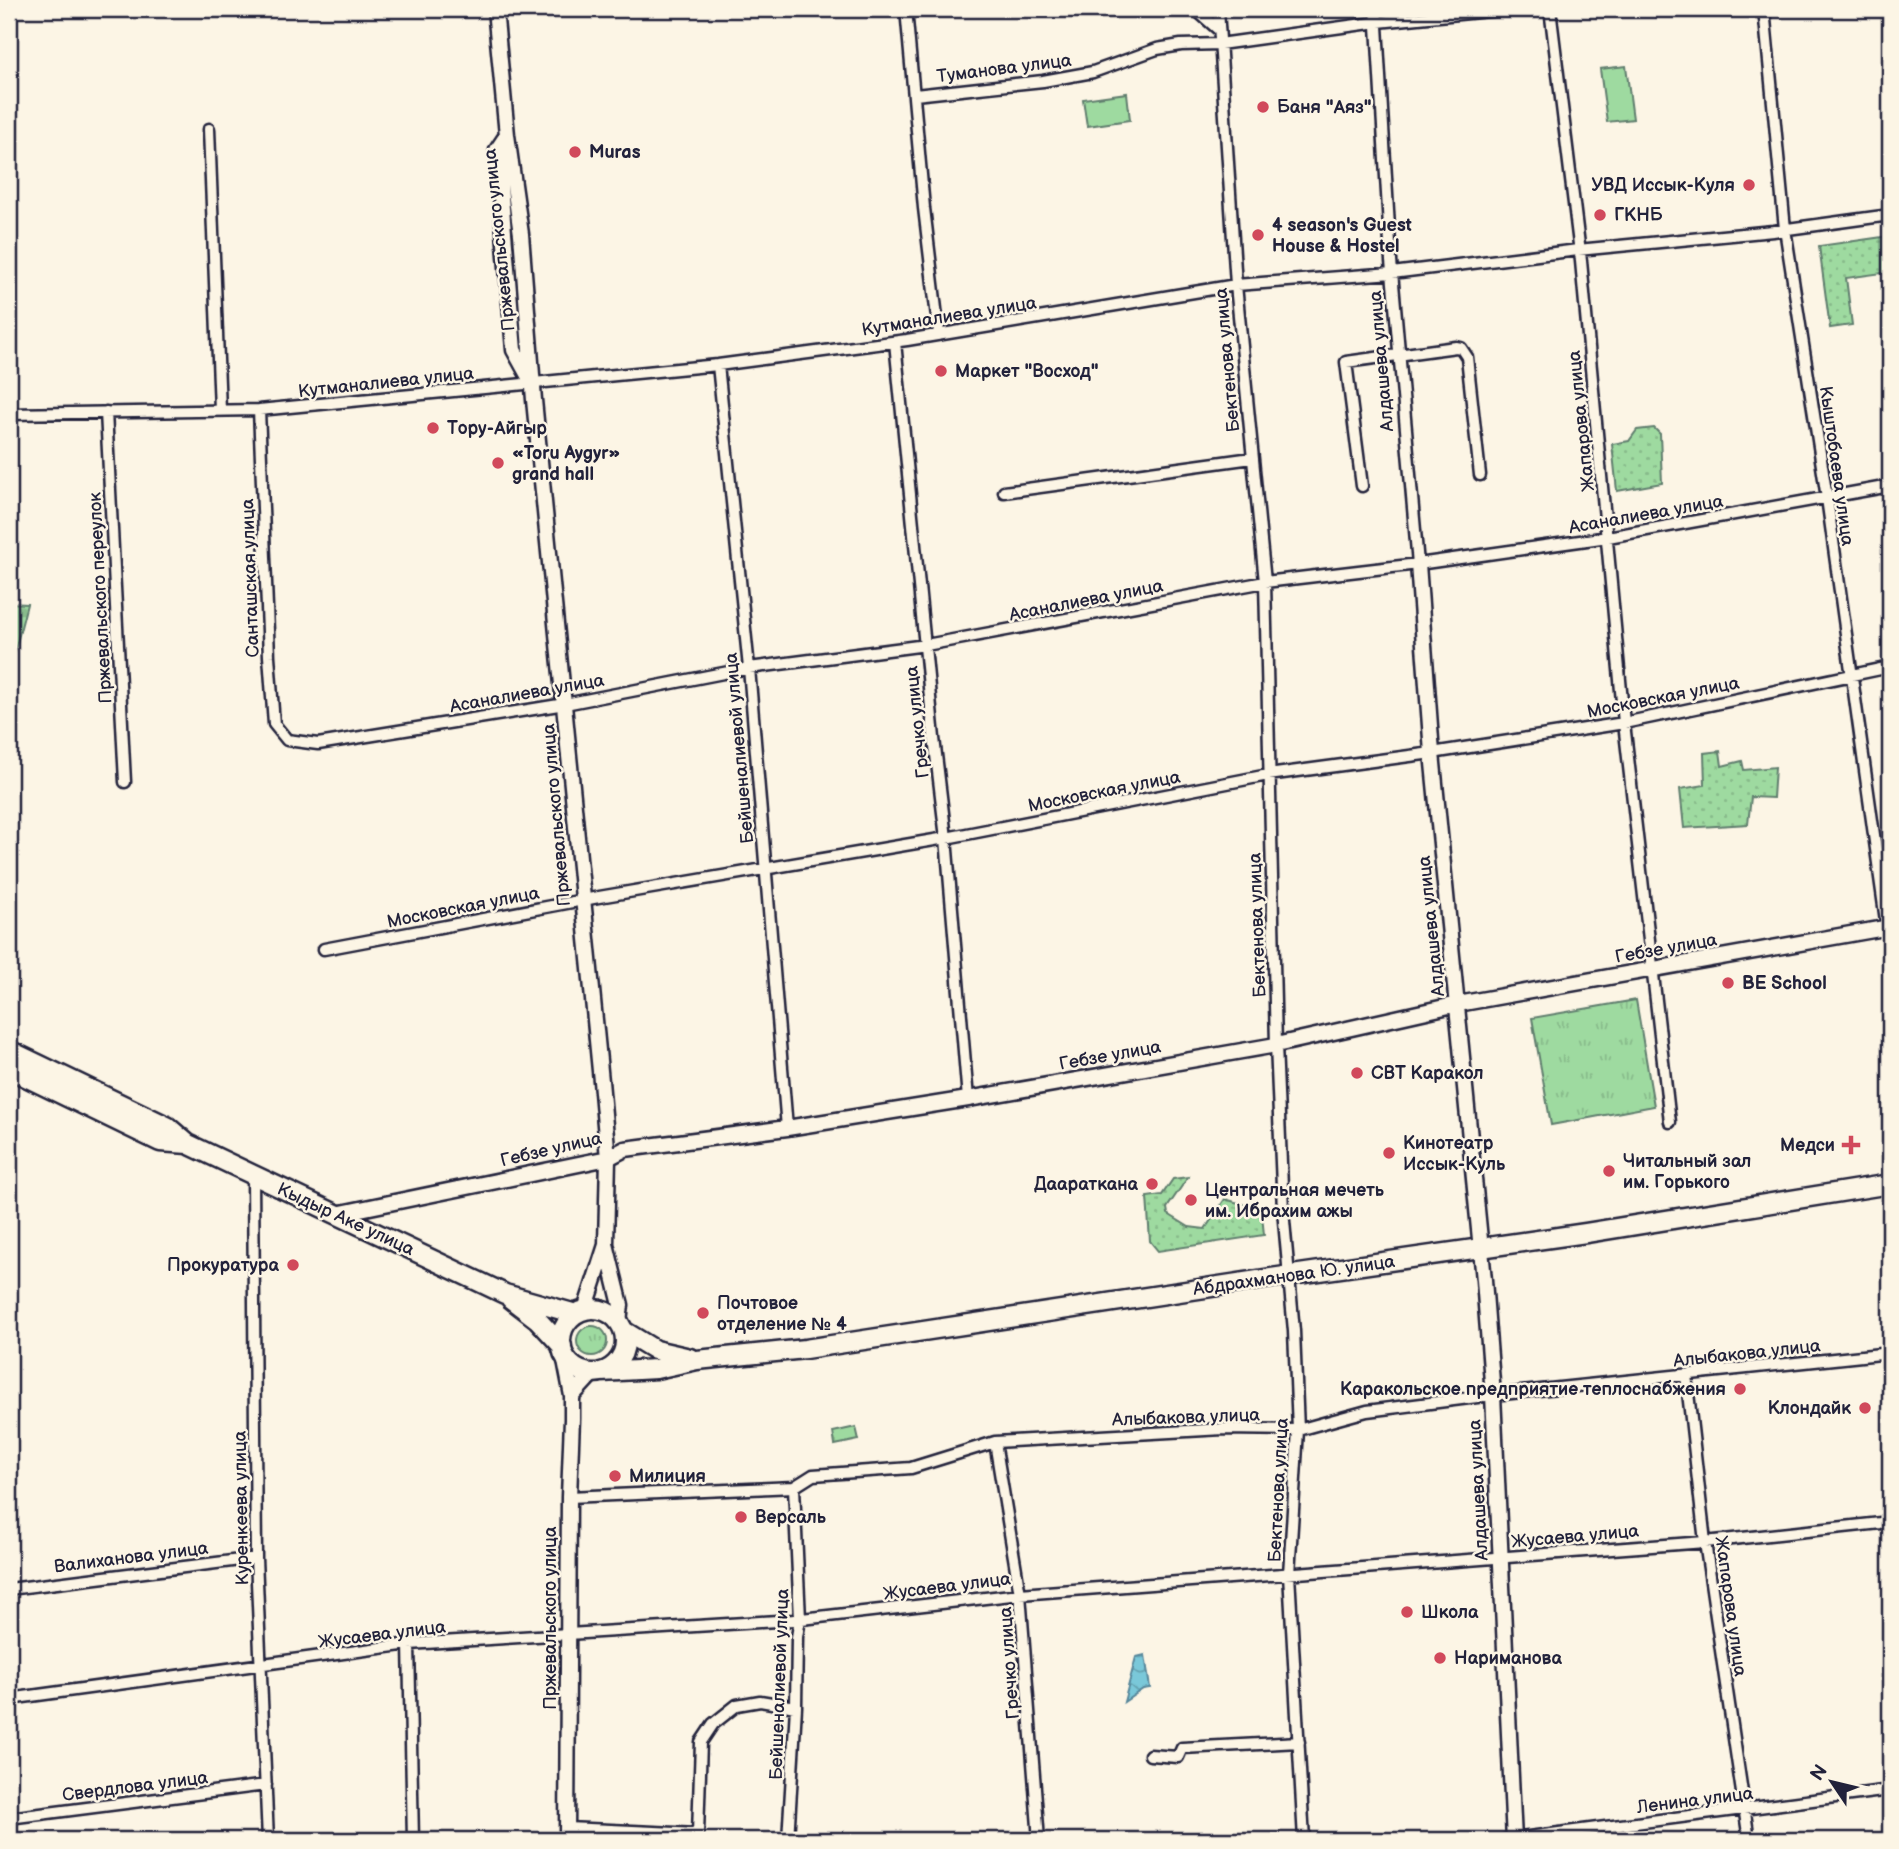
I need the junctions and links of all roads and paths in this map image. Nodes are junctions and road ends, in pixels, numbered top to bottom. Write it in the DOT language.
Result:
graph roads {
  1 [pos="495,9"];
  2 [pos="906,9"];
  3 [pos="1195,9"];
  4 [pos="1217,9"];
  5 [pos="1376,9"];
  6 [pos="1510,9"];
  7 [pos="1550,9"];
  8 [pos="1764,9"];
  9 [pos="1378,22"];
  10 [pos="1219,30"];
  11 [pos="1220,44"];
  12 [pos="915,95"];
  13 [pos="209,129"];
  14 [pos="1890,215"];
  15 [pos="1785,229"];
  16 [pos="1578,250"];
  17 [pos="1392,273"];
  18 [pos="1236,285"];
  19 [pos="939,334"];
  20 [pos="895,342"];
  21 [pos="1401,355"];
  22 [pos="718,365"];
  23 [pos="533,383"];
  24 [pos="220,410"];
  25 [pos="259,410"];
  26 [pos="106,412"];
  27 [pos="9,414"];
  28 [pos="1252,458"];
  29 [pos="1480,475"];
  30 [pos="1362,486"];
  31 [pos="1890,486"];
  32 [pos="1004,492"];
  33 [pos="1826,498"];
  34 [pos="1608,537"];
  35 [pos="1418,564"];
  36 [pos="1265,582"];
  37 [pos="926,645"];
  38 [pos="1890,667"];
  39 [pos="749,668"];
  40 [pos="1850,675"];
  41 [pos="565,704"];
  42 [pos="1624,723"];
  43 [pos="287,740"];
  44 [pos="1432,753"];
  45 [pos="1268,775"];
  46 [pos="125,782"];
  47 [pos="946,838"];
  48 [pos="766,869"];
  49 [pos="583,901"];
  50 [pos="1889,927"];
  51 [pos="324,949"];
  52 [pos="1653,971"];
  53 [pos="1458,1004"];
  54 [pos="1276,1045"];
  55 [pos="9,1049"];
  56 [pos="9,1069"];
  57 [pos="968,1099"];
  58 [pos="1670,1122"];
  59 [pos="787,1128"];
  60 [pos="188,1144"];
  61 [pos="608,1158"];
  62 [pos="253,1176"];
  63 [pos="1890,1184"];
  64 [pos="336,1214"];
  65 [pos="606,1244"];
  66 [pos="1481,1248"];
  67 [pos="1288,1275"];
  68 [pos="505,1294"];
  69 [pos="581,1312"];
  70 [pos="622,1327"];
  71 [pos="563,1351"];
  72 [pos="1890,1353"];
  73 [pos="697,1360"];
  74 [pos="597,1373"];
  75 [pos="1685,1375"];
  76 [pos="1493,1395"];
  77 [pos="572,1396"];
  78 [pos="1298,1430"];
  79 [pos="995,1442"];
  80 [pos="794,1487"];
  81 [pos="569,1497"];
  82 [pos="1890,1522"];
  83 [pos="1705,1542"];
  84 [pos="256,1558"];
  85 [pos="1501,1558"];
  86 [pos="1289,1574"];
  87 [pos="9,1589"];
  88 [pos="1020,1594"];
  89 [pos="800,1619"];
  90 [pos="569,1635"];
  91 [pos="409,1644"];
  92 [pos="260,1666"];
  93 [pos="9,1699"];
  94 [pos="796,1707"];
  95 [pos="1299,1742"];
  96 [pos="1150,1755"];
  97 [pos="266,1785"];
  98 [pos="1890,1790"];
  99 [pos="1745,1810"];
  100 [pos="9,1818"];
  101 [pos="567,1834"];
  102 [pos="268,1840"];
  103 [pos="413,1840"];
  104 [pos="788,1840"];
  105 [pos="1039,1840"];
  106 [pos="1304,1840"];
  107 [pos="1511,1840"];
  108 [pos="1749,1840"];
  1 -- 23 [label="main road, Пржевальского улица"];
  2 -- 12 [label="street"];
  3 -- 10 [label="street"];
  4 -- 10 [label="street, Бектенова улица"];
  5 -- 9 [label="street, Алдашева улица"];
  6 -- 9 [label="street, Туманова улица"];
  7 -- 16 [label="street, Жапарова улица"];
  8 -- 15 [label="street, Кыштобаева улица"];
  9 -- 11 [label="street, Туманова улица"];
  9 -- 17 [label="street, Алдашева улица"];
  10 -- 11 [label="street, Бектенова улица"];
  11 -- 12 [label="street, Туманова улица"];
  11 -- 18 [label="street, Бектенова улица"];
  12 -- 19 [label="street"];
  13 -- 24 [label="street"];
  14 -- 15 [label="street, Кутманалиева улица"];
  15 -- 16 [label="street, Кутманалиева улица"];
  15 -- 33 [label="street, Кыштобаева улица"];
  16 -- 17 [label="street, Кутманалиева улица"];
  16 -- 34 [label="street, Жапарова улица"];
  17 -- 18 [label="street, Кутманалиева улица"];
  17 -- 21 [label="street, Алдашева улица"];
  18 -- 19 [label="street, Кутманалиева улица"];
  18 -- 28 [label="street, Бектенова улица"];
  19 -- 20 [label="street, Кутманалиева улица"];
  20 -- 22 [label="street, Кутманалиева улица"];
  20 -- 37 [label="street, Гречко улица"];
  21 -- 29 [label="street"];
  21 -- 30 [label="street"];
  21 -- 35 [label="street, Алдашева улица"];
  22 -- 23 [label="street, Кутманалиева улица"];
  22 -- 39 [label="street, Бейшеналиевой улица"];
  23 -- 25 [label="street, Кутманалиева улица"];
  23 -- 41 [label="main road, Пржевальского улица"];
  24 -- 25 [label="street, Кутманалиева улица"];
  24 -- 26 [label="street, Кутманалиева улица"];
  25 -- 43 [label="street, Санташская улица"];
  26 -- 27 [label="street, Кутманалиева улица"];
  26 -- 46 [label="street, Пржевальского переулок"];
  28 -- 32 [label="street"];
  28 -- 36 [label="street, Бектенова улица"];
  31 -- 33 [label="street, Асаналиева улица"];
  33 -- 34 [label="street, Асаналиева улица"];
  33 -- 40 [label="street, Кыштобаева улица"];
  34 -- 35 [label="street, Асаналиева улица"];
  34 -- 42 [label="street, Жапарова улица"];
  35 -- 36 [label="street, Асаналиева улица"];
  35 -- 44 [label="main road, Алдашева улица"];
  36 -- 37 [label="street, Асаналиева улица"];
  36 -- 45 [label="street, Бектенова улица"];
  37 -- 39 [label="street, Асаналиева улица"];
  37 -- 47 [label="street, Гречко улица"];
  38 -- 40 [label="street, Московская улица"];
  39 -- 41 [label="street, Асаналиева улица"];
  39 -- 48 [label="street, Бейшеналиевой улица"];
  40 -- 42 [label="street, Московская улица"];
  40 -- 50 [label="street, Кыштобаева улица"];
  41 -- 43 [label="street, Асаналиева улица"];
  41 -- 49 [label="main road, Пржевальского улица"];
  42 -- 44 [label="street, Московская улица"];
  42 -- 52 [label="street, Жапарова улица"];
  44 -- 45 [label="street, Московская улица"];
  44 -- 53 [label="main road, Алдашева улица"];
  45 -- 47 [label="street, Московская улица"];
  45 -- 54 [label="street, Бектенова улица"];
  47 -- 48 [label="street, Московская улица"];
  47 -- 57 [label="street, Гречко улица"];
  48 -- 49 [label="street, Московская улица"];
  48 -- 59 [label="street, Бейшеналиевой улица"];
  49 -- 51 [label="street, Московская улица"];
  49 -- 61 [label="main road, Пржевальского улица"];
  50 -- 52 [label="main road, Гебзе улица"];
  52 -- 53 [label="main road, Гебзе улица"];
  52 -- 58 [label="street, Жапарова улица"];
  53 -- 54 [label="main road, Гебзе улица"];
  53 -- 66 [label="main road, Алдашева улица"];
  54 -- 57 [label="main road, Гебзе улица"];
  54 -- 67 [label="street, Бектенова улица"];
  55 -- 60 [label="highway, Кыдыр Аке улица"];
  56 -- 60 [label="highway, Кыдыр Аке улица"];
  57 -- 59 [label="main road, Гебзе улица"];
  59 -- 61 [label="main road, Гебзе улица"];
  60 -- 62 [label="highway, Кыдыр Аке улица"];
  61 -- 64 [label="main road, Гебзе улица"];
  61 -- 65 [label="main road, Пржевальского улица"];
  62 -- 64 [label="highway, Кыдыр Аке улица"];
  62 -- 84 [label="street, Куренкеева улица"];
  63 -- 66 [label="highway, Абдрахманова Ю. улица"];
  64 -- 68 [label="highway, Кыдыр Аке улица"];
  65 -- 69 [label="main road, Пржевальского улица"];
  65 -- 70 [label="main road, Пржевальского улица"];
  66 -- 67 [label="highway, Абдрахманова Ю. улица"];
  66 -- 76 [label="main road, Алдашева улица"];
  67 -- 73 [label="highway, Абдрахманова Ю. улица"];
  67 -- 78 [label="street, Бектенова улица"];
  68 -- 69 [label="highway, Кыдыр Аке улица"];
  68 -- 71 [label="highway, Кыдыр Аке улица"];
  69 -- 70 [label="highway"];
  69 -- 71 [label="highway"];
  70 -- 73 [label="highway, Абдрахманова Ю. улица"];
  70 -- 74 [label="highway"];
  71 -- 74 [label="highway"];
  71 -- 77 [label="main road, Пржевальского улица"];
  72 -- 75 [label="street, Алыбакова улица"];
  73 -- 74 [label="highway, Абдрахманова Ю. улица"];
  74 -- 77 [label="main road"];
  75 -- 76 [label="street, Алыбакова улица"];
  75 -- 83 [label="street, Жапарова улица"];
  76 -- 78 [label="street, Алыбакова улица"];
  76 -- 85 [label="main road, Алдашева улица"];
  77 -- 81 [label="main road, Пржевальского улица"];
  78 -- 79 [label="street, Алыбакова улица"];
  78 -- 86 [label="street, Бектенова улица"];
  79 -- 80 [label="street, Алыбакова улица"];
  79 -- 88 [label="street, Гречко улица"];
  80 -- 81 [label="street, Алыбакова улица"];
  80 -- 89 [label="street, Бейшеналиевой улица"];
  81 -- 90 [label="main road, Пржевальского улица"];
  82 -- 83 [label="street, Жусаева улица"];
  83 -- 85 [label="street, Жусаева улица"];
  83 -- 99 [label="street, Жапарова улица"];
  84 -- 87 [label="street, Валиханова улица"];
  84 -- 92 [label="street, Куренкеева улица"];
  85 -- 86 [label="street, Жусаева улица"];
  85 -- 107 [label="main road, Алдашева улица"];
  86 -- 88 [label="street, Жусаева улица"];
  86 -- 95 [label="street, Бектенова улица"];
  88 -- 89 [label="street, Жусаева улица"];
  88 -- 105 [label="street, Гречко улица"];
  89 -- 90 [label="street, Жусаева улица"];
  89 -- 94 [label="street, Бейшеналиевой улица"];
  90 -- 91 [label="street, Жусаева улица"];
  90 -- 101 [label="main road, Пржевальского улица"];
  91 -- 92 [label="street, Жусаева улица"];
  91 -- 103 [label="street"];
  92 -- 93 [label="street, Жусаева улица"];
  92 -- 97 [label="street, Куренкеева улица"];
  94 -- 101 [label="street"];
  94 -- 104 [label="street, Бейшеналиевой улица"];
  95 -- 96 [label="street"];
  95 -- 106 [label="street, Бектенова улица"];
  97 -- 100 [label="street, Свердлова улица"];
  97 -- 102 [label="street, Куренкеева улица"];
  98 -- 99 [label="street, Ленина улица"];
  99 -- 107 [label="street, Ленина улица"];
  99 -- 108 [label="street, Жапарова улица"];
}
